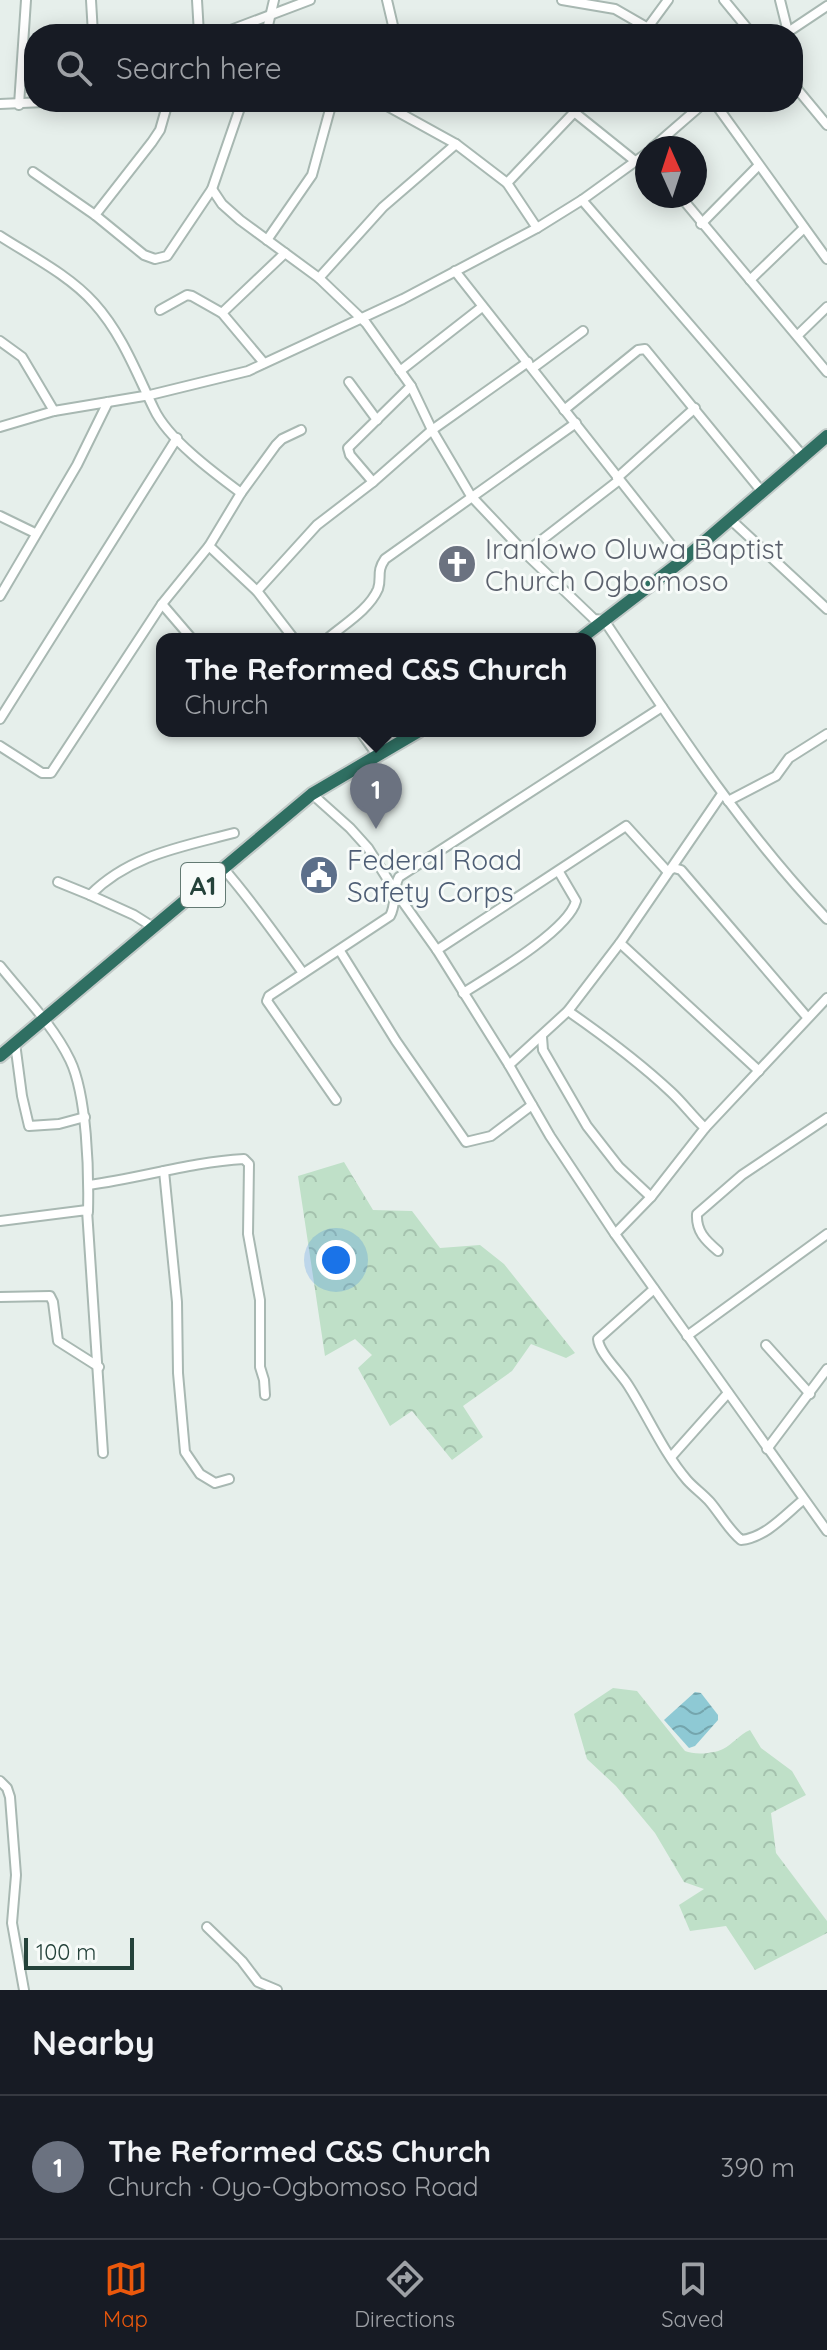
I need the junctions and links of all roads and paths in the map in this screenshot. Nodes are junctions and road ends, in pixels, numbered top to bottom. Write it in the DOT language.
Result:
graph roads {
  1 [pos="26,0"];
  2 [pos="91,0"];
  3 [pos="197,0"];
  4 [pos="274,0"];
  5 [pos="310,0"];
  6 [pos="387,0"];
  7 [pos="562,0"];
  8 [pos="668,0"];
  9 [pos="724,0"];
  10 [pos="780,0"];
  11 [pos="827,2"];
  12 [pos="272,17"];
  13 [pos="24,24"];
  14 [pos="92,24"];
  15 [pos="198,24"];
  16 [pos="251,24"];
  17 [pos="270,24"];
  18 [pos="393,24"];
  19 [pos="634,24"];
  20 [pos="650,24"];
  21 [pos="744,24"];
  22 [pos="785,24"];
  23 [pos="799,24"];
  24 [pos="24,30"];
  25 [pos="803,96"];
  26 [pos="0,104"];
  27 [pos="24,104"];
  28 [pos="19,105"];
  29 [pos="165,112"];
  30 [pos="239,112"];
  31 [pos="329,112"];
  32 [pos="398,112"];
  33 [pos="574,112"];
  34 [pos="693,112"];
  35 [pos="721,112"];
  36 [pos="827,125"];
  37 [pos="666,136"];
  38 [pos="456,144"];
  39 [pos="635,161"];
  40 [pos="758,166"];
  41 [pos="33,172"];
  42 [pos="507,183"];
  43 [pos="212,189"];
  44 [pos="582,200"];
  45 [pos="689,208"];
  46 [pos="95,215"];
  47 [pos="701,224"];
  48 [pos="537,228"];
  49 [pos="804,228"];
  50 [pos="0,236"];
  51 [pos="267,240"];
  52 [pos="285,253"];
  53 [pos="827,259"];
  54 [pos="455,271"];
  55 [pos="319,278"];
  56 [pos="750,280"];
  57 [pos="482,307"];
  58 [pos="827,307"];
  59 [pos="160,310"];
  60 [pos="222,313"];
  61 [pos="360,317"];
  62 [pos="583,331"];
  63 [pos="798,335"];
  64 [pos="0,341"];
  65 [pos="264,363"];
  66 [pos="531,365"];
  67 [pos="400,371"];
  68 [pos="827,372"];
  69 [pos="349,382"];
  70 [pos="411,386"];
  71 [pos="150,395"];
  72 [pos="108,402"];
  73 [pos="695,408"];
  74 [pos="564,410"];
  75 [pos="54,411"];
  76 [pos="377,420"];
  77 [pos="576,423"];
  78 [pos="0,427"];
  79 [pos="301,430"];
  80 [pos="432,430"];
  81 [pos="827,436"];
  82 [pos="177,438"];
  83 [pos="803,456"];
  84 [pos="617,478"];
  85 [pos="373,482"];
  86 [pos="241,493"];
  87 [pos="763,493"];
  88 [pos="471,496"];
  89 [pos="0,516"];
  90 [pos="730,519"];
  91 [pos="35,533"];
  92 [pos="209,546"];
  93 [pos="525,553"];
  94 [pos="683,560"];
  95 [pos="257,591"];
  96 [pos="0,596"];
  97 [pos="162,604"];
  98 [pos="827,609"];
  99 [pos="604,620"];
  100 [pos="187,633"];
  101 [pos="289,633"];
  102 [pos="334,633"];
  103 [pos="588,633"];
  104 [pos="662,707"];
  105 [pos="0,719"];
  106 [pos="827,734"];
  107 [pos="364,737"];
  108 [pos="408,737"];
  109 [pos="0,746"];
  110 [pos="377,755"];
  111 [pos="312,794"];
  112 [pos="725,797"];
  113 [pos="234,833"];
  114 [pos="223,868"];
  115 [pos="667,871"];
  116 [pos="559,872"];
  117 [pos="58,882"];
  118 [pos="395,891"];
  119 [pos="90,895"];
  120 [pos="827,919"];
  121 [pos="153,927"];
  122 [pos="620,943"];
  123 [pos="437,950"];
  124 [pos="340,951"];
  125 [pos="0,966"];
  126 [pos="303,973"];
  127 [pos="463,993"];
  128 [pos="827,998"];
  129 [pos="568,1011"];
  130 [pos="807,1017"];
  131 [pos="43,1019"];
  132 [pos="542,1037"];
  133 [pos="15,1043"];
  134 [pos="0,1056"];
  135 [pos="509,1065"];
  136 [pos="759,1071"];
  137 [pos="336,1100"];
  138 [pos="532,1105"];
  139 [pos="85,1117"];
  140 [pos="827,1118"];
  141 [pos="705,1128"];
  142 [pos="164,1171"];
  143 [pos="89,1185"];
  144 [pos="651,1197"];
  145 [pos="88,1216"];
  146 [pos="0,1221"];
  147 [pos="615,1234"];
  148 [pos="827,1234"];
  149 [pos="718,1251"];
  150 [pos="654,1289"];
  151 [pos="0,1297"];
  152 [pos="687,1336"];
  153 [pos="766,1345"];
  154 [pos="99,1367"];
  155 [pos="827,1369"];
  156 [pos="728,1393"];
  157 [pos="810,1394"];
  158 [pos="265,1395"];
  159 [pos="767,1449"];
  160 [pos="103,1453"];
  161 [pos="671,1457"];
  162 [pos="229,1479"];
  163 [pos="803,1500"];
  164 [pos="827,1531"];
  165 [pos="0,1781"];
  166 [pos="207,1927"];
  167 [pos="24,1990"];
  168 [pos="277,1990"];
  1 -- 13 [label="street"];
  2 -- 14 [label="street"];
  3 -- 15 [label="street"];
  4 -- 12 [label="street"];
  5 -- 12 [label="street"];
  6 -- 18 [label="street"];
  7 -- 19 [label="street"];
  8 -- 20 [label="street"];
  9 -- 21 [label="street"];
  10 -- 22 [label="street"];
  11 -- 23 [label="street"];
  12 -- 16 [label="street"];
  12 -- 17 [label="street"];
  24 -- 28 [label="street"];
  25 -- 36 [label="street"];
  26 -- 28 [label="street"];
  27 -- 28 [label="street"];
  29 -- 46 [label="street"];
  30 -- 43 [label="street"];
  31 -- 51 [label="street"];
  32 -- 38 [label="street"];
  33 -- 39 [label="street"];
  33 -- 42 [label="street"];
  34 -- 37 [label="street"];
  35 -- 40 [label="street"];
  38 -- 42 [label="street"];
  38 -- 55 [label="street"];
  39 -- 44 [label="street"];
  40 -- 47 [label="street"];
  40 -- 49 [label="street"];
  41 -- 46 [label="street"];
  42 -- 48 [label="street"];
  43 -- 46 [label="street"];
  43 -- 51 [label="street"];
  44 -- 48 [label="street"];
  44 -- 83 [label="street"];
  45 -- 47 [label="street"];
  47 -- 56 [label="street"];
  48 -- 54 [label="street"];
  49 -- 53 [label="street"];
  49 -- 56 [label="street"];
  50 -- 71 [label="street"];
  51 -- 52 [label="street"];
  52 -- 55 [label="street"];
  52 -- 60 [label="street"];
  54 -- 57 [label="street"];
  54 -- 61 [label="street"];
  55 -- 61 [label="street"];
  56 -- 63 [label="street"];
  57 -- 66 [label="street"];
  57 -- 67 [label="street"];
  58 -- 63 [label="street"];
  59 -- 60 [label="street"];
  60 -- 65 [label="street"];
  61 -- 65 [label="street"];
  61 -- 67 [label="street"];
  62 -- 66 [label="street"];
  63 -- 68 [label="street"];
  64 -- 75 [label="street"];
  65 -- 71 [label="street"];
  66 -- 74 [label="street"];
  66 -- 80 [label="street"];
  67 -- 70 [label="street"];
  69 -- 76 [label="street"];
  70 -- 76 [label="street"];
  70 -- 80 [label="street"];
  71 -- 72 [label="street"];
  71 -- 82 [label="street"];
  72 -- 75 [label="street"];
  72 -- 91 [label="street"];
  73 -- 74 [label="street"];
  73 -- 84 [label="street"];
  73 -- 87 [label="street"];
  74 -- 77 [label="street"];
  75 -- 78 [label="street"];
  76 -- 85 [label="street"];
  77 -- 84 [label="street"];
  77 -- 88 [label="street"];
  79 -- 86 [label="street"];
  80 -- 85 [label="street"];
  80 -- 88 [label="street"];
  81 -- 83 [label="highway"];
  82 -- 86 [label="street"];
  82 -- 105 [label="street"];
  83 -- 87 [label="highway"];
  84 -- 93 [label="street"];
  84 -- 94 [label="street"];
  85 -- 95 [label="street"];
  86 -- 92 [label="street"];
  87 -- 90 [label="highway"];
  88 -- 93 [label="street"];
  88 -- 102 [label="street"];
  89 -- 91 [label="street"];
  90 -- 94 [label="highway"];
  90 -- 98 [label="street"];
  91 -- 96 [label="street"];
  92 -- 95 [label="street"];
  92 -- 97 [label="street"];
  93 -- 99 [label="street"];
  94 -- 99 [label="highway"];
  95 -- 101 [label="street"];
  97 -- 100 [label="street"];
  97 -- 109 [label="street"];
  99 -- 103 [label="highway"];
  99 -- 104 [label="street"];
  104 -- 112 [label="street"];
  104 -- 118 [label="street"];
  106 -- 112 [label="street"];
  107 -- 110 [label="street"];
  108 -- 110 [label="highway, A1"];
  110 -- 111 [label="highway, A1"];
  111 -- 114 [label="highway, A1"];
  111 -- 118 [label="street"];
  112 -- 115 [label="street"];
  112 -- 120 [label="street"];
  113 -- 119 [label="street"];
  114 -- 121 [label="highway, A1"];
  114 -- 126 [label="street"];
  115 -- 116 [label="street"];
  115 -- 122 [label="street"];
  115 -- 130 [label="street"];
  116 -- 123 [label="street"];
  116 -- 127 [label="street"];
  117 -- 119 [label="street"];
  118 -- 123 [label="street"];
  118 -- 124 [label="street"];
  119 -- 121 [label="street"];
  121 -- 131 [label="highway, A1"];
  122 -- 129 [label="street"];
  122 -- 136 [label="street"];
  123 -- 127 [label="street"];
  124 -- 126 [label="street"];
  124 -- 138 [label="street"];
  125 -- 131 [label="street"];
  126 -- 137 [label="street"];
  127 -- 135 [label="street"];
  128 -- 130 [label="street"];
  129 -- 132 [label="street"];
  129 -- 141 [label="street"];
  130 -- 136 [label="street"];
  131 -- 133 [label="highway, A1"];
  131 -- 139 [label="street"];
  132 -- 135 [label="street"];
  132 -- 144 [label="street"];
  133 -- 134 [label="highway, A1"];
  133 -- 139 [label="street"];
  135 -- 138 [label="street"];
  136 -- 141 [label="street"];
  138 -- 147 [label="street"];
  139 -- 143 [label="street"];
  140 -- 149 [label="street"];
  141 -- 144 [label="street"];
  142 -- 143 [label="street"];
  142 -- 158 [label="street"];
  142 -- 162 [label="street"];
  143 -- 145 [label="street"];
  144 -- 147 [label="street"];
  145 -- 146 [label="street"];
  145 -- 154 [label="street"];
  147 -- 150 [label="street"];
  148 -- 152 [label="street"];
  150 -- 152 [label="street"];
  150 -- 161 [label="street"];
  151 -- 154 [label="street"];
  152 -- 156 [label="street"];
  153 -- 157 [label="street"];
  154 -- 160 [label="street"];
  155 -- 157 [label="street"];
  156 -- 159 [label="street"];
  156 -- 161 [label="street"];
  157 -- 159 [label="street"];
  159 -- 163 [label="street"];
  161 -- 163 [label="street"];
  163 -- 164 [label="street"];
  165 -- 167 [label="street"];
  166 -- 168 [label="street"];
}
